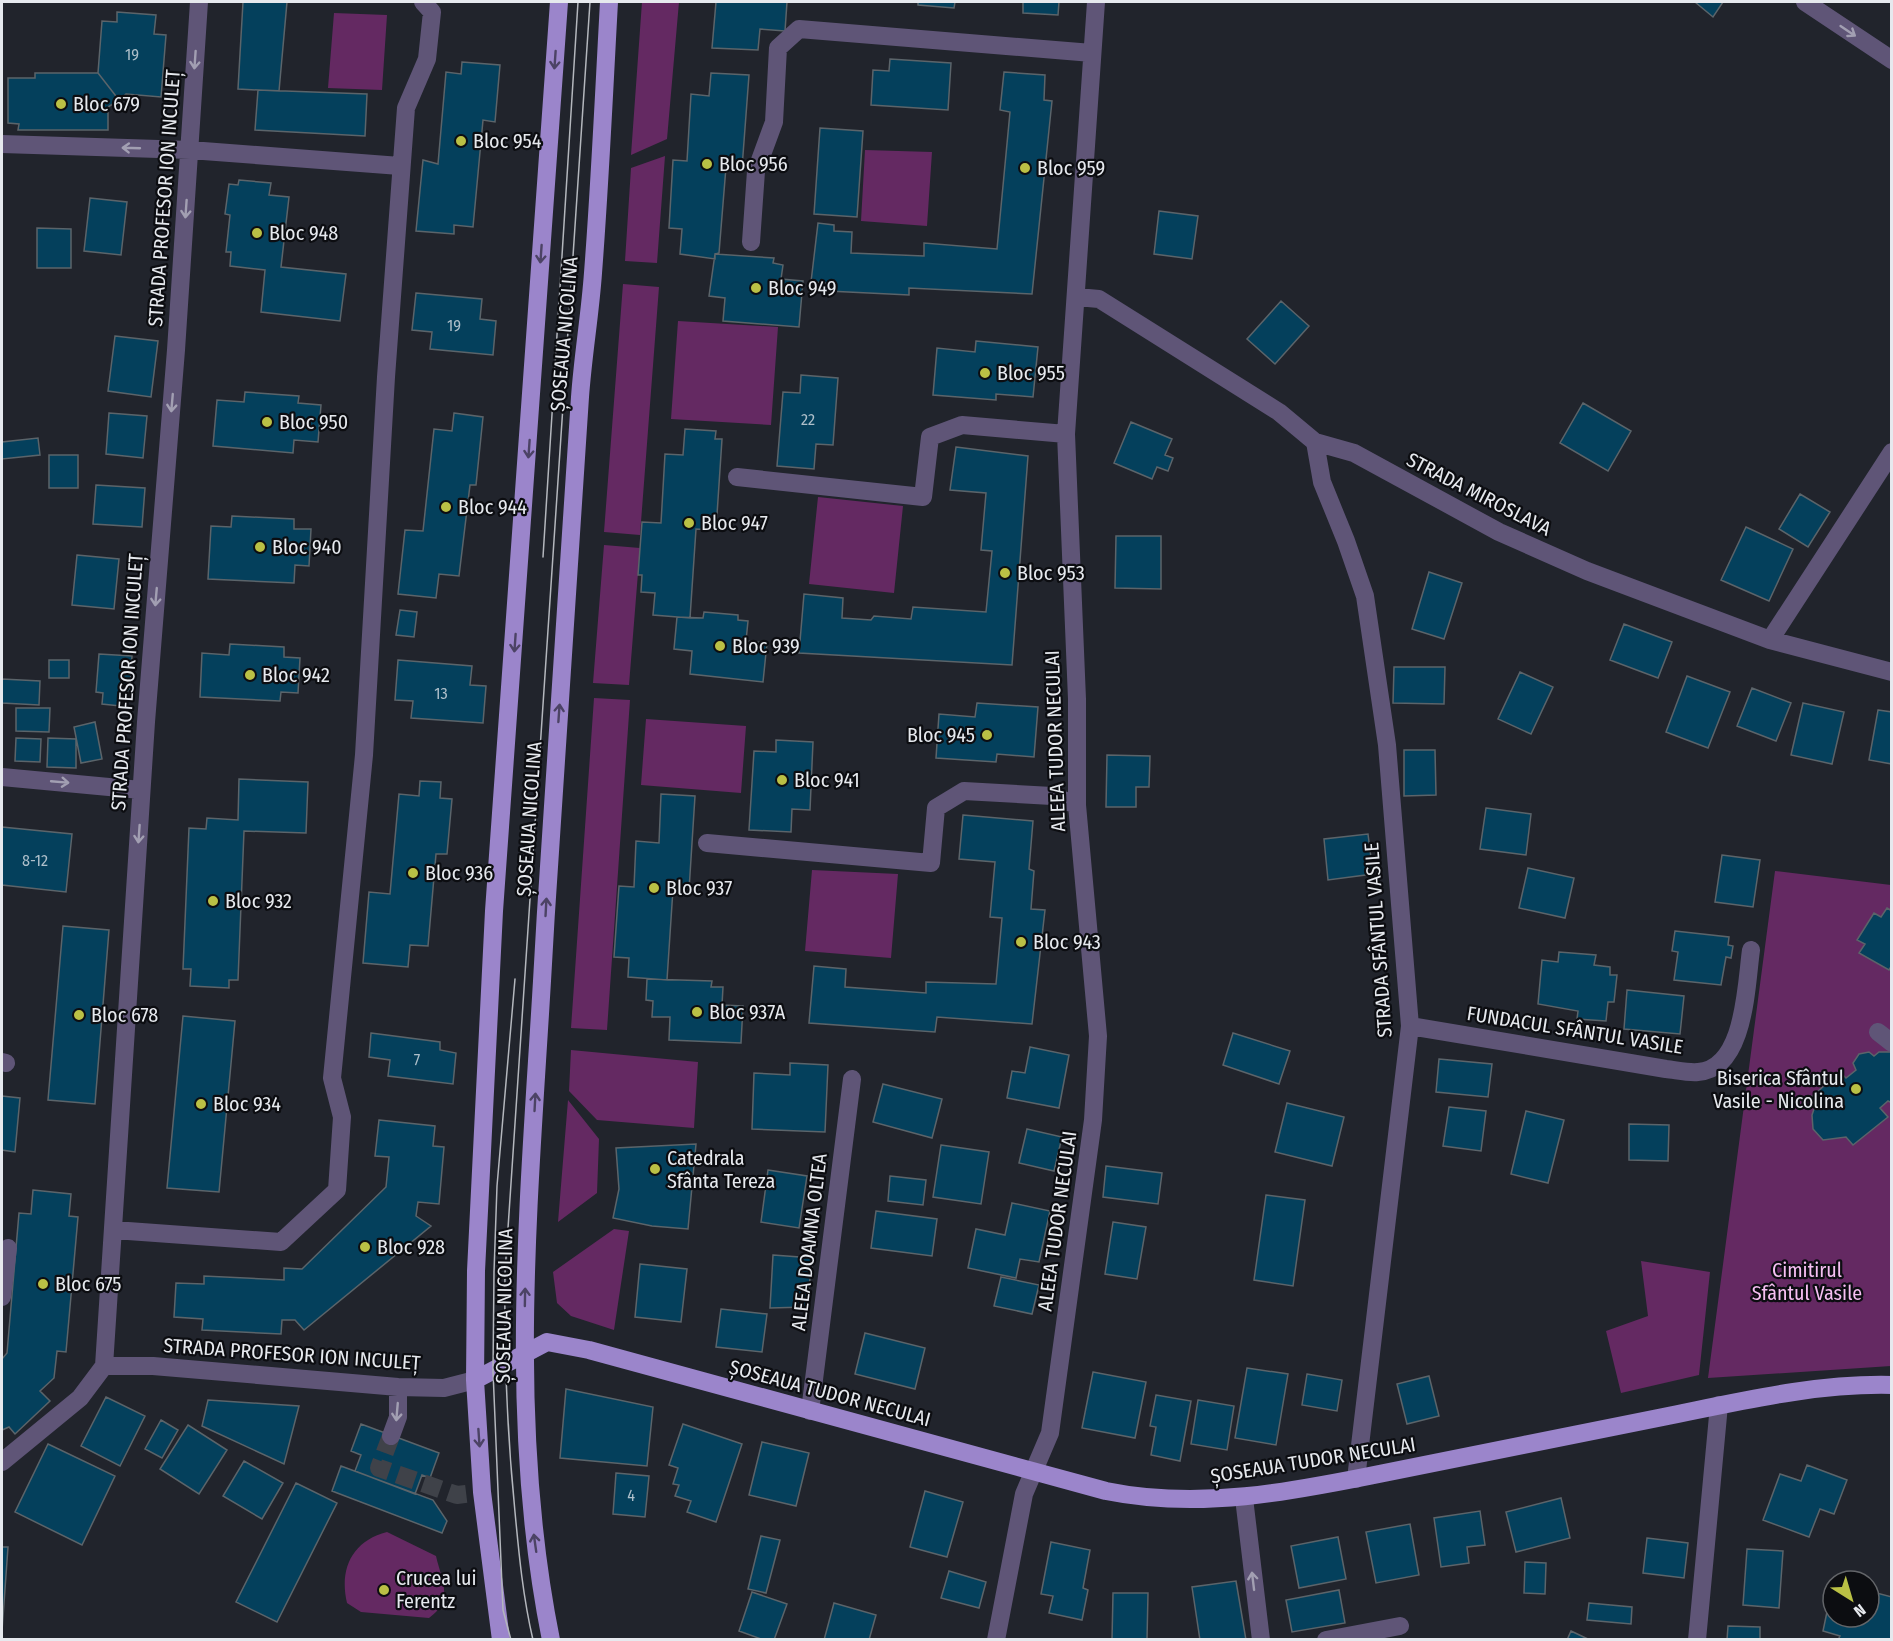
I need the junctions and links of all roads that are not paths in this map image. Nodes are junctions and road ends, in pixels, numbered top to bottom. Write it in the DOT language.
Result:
graph roads {
  1 [pos="199,2"];
  2 [pos="423,2"];
  3 [pos="559,2"];
  4 [pos="609,2"];
  5 [pos="1096,2"];
  6 [pos="1805,2"];
  7 [pos="1092,53"];
  8 [pos="1892,60"];
  9 [pos="2,144"];
  10 [pos="190,150"];
  11 [pos="400,166"];
  12 [pos="751,242"];
  13 [pos="1077,297"];
  14 [pos="1066,434"];
  15 [pos="1315,442"];
  16 [pos="1892,452"];
  17 [pos="737,477"];
  18 [pos="1770,640"];
  19 [pos="1892,672"];
  20 [pos="2,777"];
  21 [pos="141,790"];
  22 [pos="1077,805"];
  23 [pos="707,843"];
  24 [pos="1751,950"];
  25 [pos="1410,1026"];
  26 [pos="852,1079"];
  27 [pos="114,1230"];
  28 [pos="8,1248"];
  29 [pos="2,1297"];
  30 [pos="524,1355"];
  31 [pos="104,1366"];
  32 [pos="475,1380"];
  33 [pos="1892,1385"];
  34 [pos="398,1387"];
  35 [pos="1719,1405"];
  36 [pos="810,1411"];
  37 [pos="391,1436"];
  38 [pos="2,1462"];
  39 [pos="1033,1473"];
  40 [pos="1356,1479"];
  41 [pos="1244,1498"];
  42 [pos="1400,1626"];
  43 [pos="501,1640"];
  44 [pos="551,1640"];
  45 [pos="996,1640"];
  46 [pos="1261,1640"];
  47 [pos="1326,1640"];
  48 [pos="1697,1640"];
  1 -- 10 [label="street, STRADA PROFESOR ION INCULEȚ, one-way"];
  2 -- 11 [label="street"];
  3 -- 32 [label="main road, ȘOSEAUA NICOLINA, one-way"];
  30 -- 4 [label="main road, ȘOSEAUA NICOLINA, one-way"];
  5 -- 7 [label="street, ALEEA TUDOR NECULAI"];
  6 -- 8 [label="street, one-way"];
  7 -- 12 [label="street"];
  7 -- 13 [label="street, ALEEA TUDOR NECULAI"];
  10 -- 9 [label="street, one-way"];
  10 -- 11 [label="street"];
  10 -- 21 [label="street, STRADA PROFESOR ION INCULEȚ, one-way"];
  11 -- 27 [label="street"];
  13 -- 14 [label="street, ALEEA TUDOR NECULAI"];
  13 -- 15 [label="street, STRADA MIROSLAVA"];
  14 -- 17 [label="street"];
  14 -- 22 [label="street, ALEEA TUDOR NECULAI"];
  15 -- 18 [label="street, STRADA MIROSLAVA"];
  15 -- 25 [label="street, STRADA SFÂNTUL VASILE"];
  16 -- 18 [label="street"];
  18 -- 19 [label="street, STRADA MIROSLAVA"];
  20 -- 21 [label="street, one-way"];
  21 -- 27 [label="street, STRADA PROFESOR ION INCULEȚ, one-way"];
  22 -- 23 [label="street"];
  22 -- 39 [label="street, ALEEA TUDOR NECULAI"];
  24 -- 25 [label="street, FUNDACUL SFÂNTUL VASILE"];
  25 -- 40 [label="street, STRADA SFÂNTUL VASILE"];
  26 -- 36 [label="street, ALEEA DOAMNA OLTEA"];
  27 -- 31 [label="street, STRADA PROFESOR ION INCULEȚ"];
  28 -- 29 [label="street"];
  30 -- 32 [label="main road, ȘOSEAUA TUDOR NECULAI"];
  30 -- 36 [label="main road, ȘOSEAUA TUDOR NECULAI"];
  44 -- 30 [label="main road, ȘOSEAUA NICOLINA, one-way"];
  31 -- 34 [label="street, STRADA PROFESOR ION INCULEȚ"];
  31 -- 38 [label="street"];
  32 -- 34 [label="street, STRADA PROFESOR ION INCULEȚ"];
  32 -- 43 [label="main road, ȘOSEAUA NICOLINA, one-way"];
  33 -- 35 [label="main road, ȘOSEAUA TUDOR NECULAI"];
  34 -- 37 [label="street, one-way"];
  35 -- 40 [label="main road, ȘOSEAUA TUDOR NECULAI"];
  35 -- 48 [label="street"];
  36 -- 39 [label="main road, ȘOSEAUA TUDOR NECULAI"];
  39 -- 41 [label="main road, ȘOSEAUA TUDOR NECULAI"];
  39 -- 45 [label="street, ALEEA TUDOR NECULAI"];
  40 -- 41 [label="main road, ȘOSEAUA TUDOR NECULAI"];
  46 -- 41 [label="street, one-way"];
  42 -- 47 [label="street"];
}
